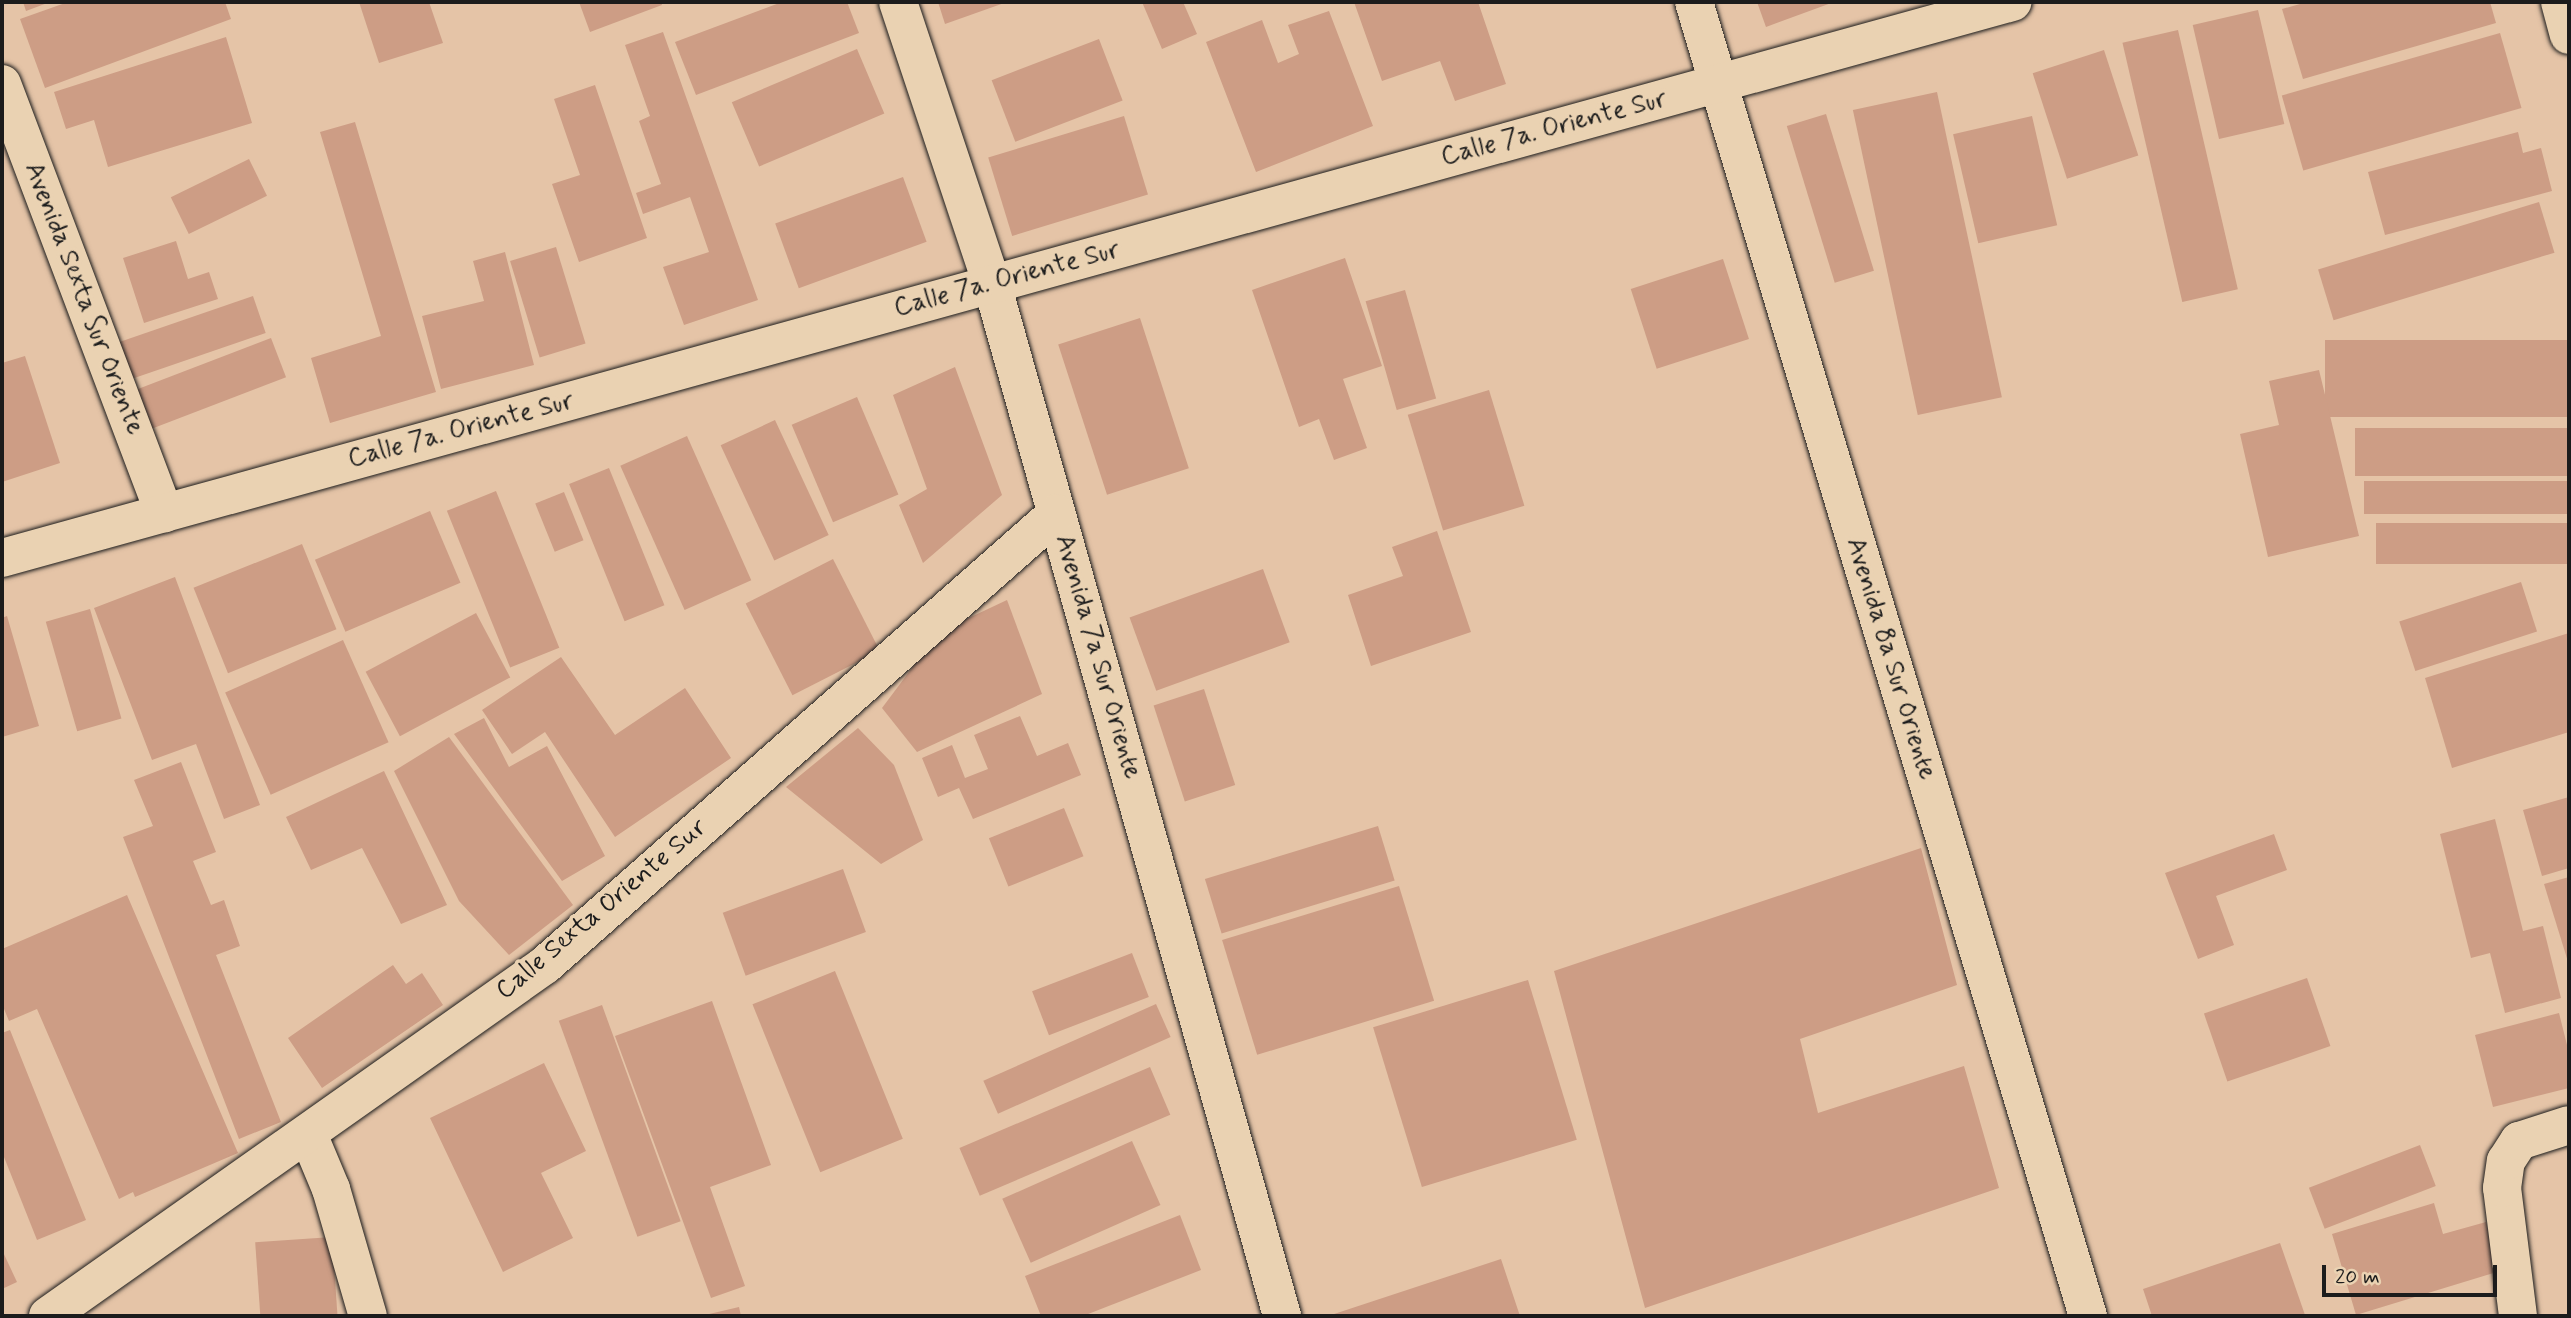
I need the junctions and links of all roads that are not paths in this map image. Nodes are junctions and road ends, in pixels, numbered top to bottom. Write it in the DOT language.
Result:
graph roads {
  1 [pos="898,2"];
  2 [pos="1694,2"];
  3 [pos="2013,2"];
  4 [pos="2560,2"];
  5 [pos="2569,35"];
  6 [pos="2,84"];
  7 [pos="1717,84"];
  8 [pos="992,285"];
  9 [pos="164,513"];
  10 [pos="1056,514"];
  11 [pos="2,558"];
  12 [pos="2569,1125"];
  13 [pos="308,1134"];
  14 [pos="48,1316"];
  15 [pos="368,1316"];
  16 [pos="1282,1316"];
  17 [pos="2088,1316"];
  18 [pos="2518,1316"];
  1 -- 8 [label="street, Avenida 7a Sur Oriente"];
  2 -- 7 [label="street, Avenida 8a Sur Oriente"];
  3 -- 7 [label="street, Calle 7a. Oriente Sur"];
  4 -- 5 [label="street"];
  6 -- 9 [label="street, Avenida Sexta Sur Oriente"];
  7 -- 8 [label="street, Calle 7a. Oriente Sur"];
  7 -- 17 [label="street, Avenida 8a Sur Oriente"];
  8 -- 9 [label="street, Calle 7a. Oriente Sur"];
  8 -- 10 [label="street, Avenida 7a Sur Oriente"];
  9 -- 11 [label="street, Calle 7a. Oriente Sur"];
  10 -- 13 [label="street, Calle Sexta Oriente Sur"];
  10 -- 16 [label="street, Avenida 7a Sur Oriente"];
  12 -- 18 [label="street"];
  13 -- 14 [label="street, Calle Sexta Oriente Sur"];
  13 -- 15 [label="street"];
}
